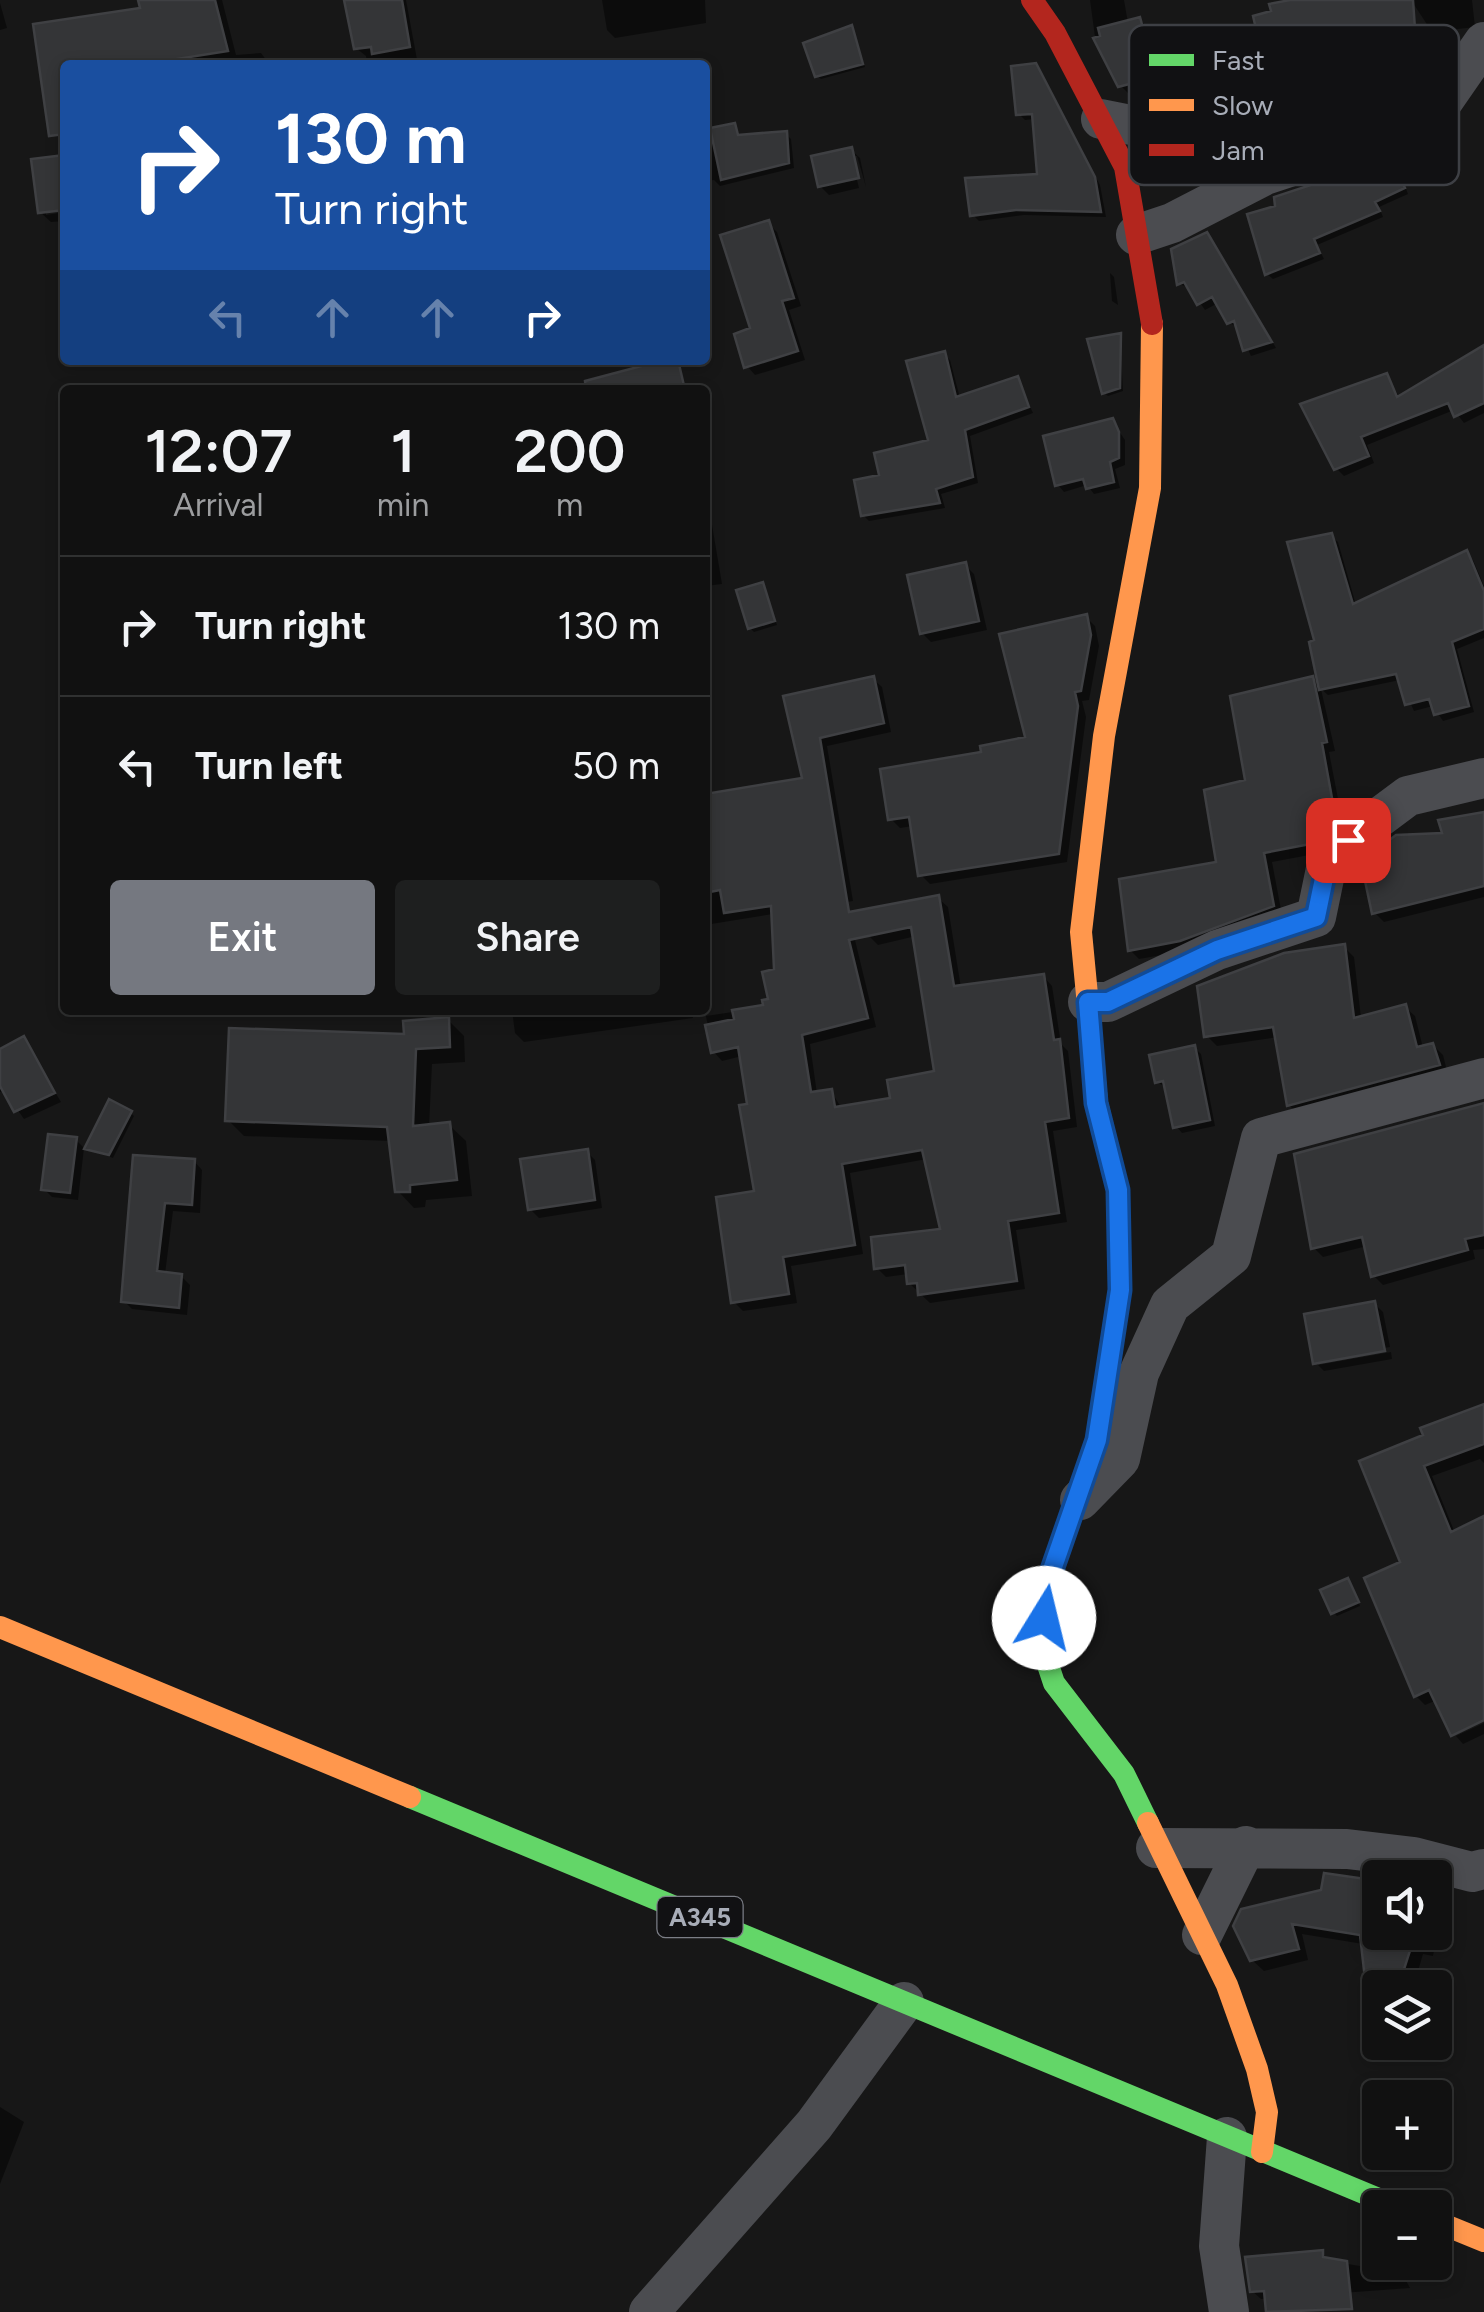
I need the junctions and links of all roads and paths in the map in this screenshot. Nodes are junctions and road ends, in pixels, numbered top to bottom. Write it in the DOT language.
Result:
graph roads {
  1 [pos="1032,0"];
  2 [pos="1484,42"];
  3 [pos="1459,78"];
  4 [pos="1101,119"];
  5 [pos="1129,125"];
  6 [pos="1251,185"];
  7 [pos="1136,236"];
  8 [pos="1484,778"];
  9 [pos="1088,1002"];
  10 [pos="1484,1078"];
  11 [pos="1072,1507"];
  12 [pos="0,1627"];
  13 [pos="1246,1846"];
  14 [pos="1156,1848"];
  15 [pos="1484,1869"];
  16 [pos="1202,1935"];
  17 [pos="904,2002"];
  18 [pos="1244,2145"];
  19 [pos="1362,2193"];
  20 [pos="1452,2228"];
  21 [pos="1484,2241"];
  22 [pos="650,2312"];
  23 [pos="1229,2312"];
  1 -- 4 [label="main road"];
  2 -- 3 [label="street"];
  4 -- 5 [label="street"];
  4 -- 7 [label="main road"];
  6 -- 7 [label="street"];
  7 -- 9 [label="main road"];
  8 -- 9 [label="street"];
  9 -- 11 [label="main road"];
  10 -- 11 [label="street"];
  11 -- 14 [label="main road"];
  12 -- 17 [label="main road, A345"];
  13 -- 14 [label="street"];
  13 -- 15 [label="street"];
  13 -- 16 [label="street"];
  14 -- 16 [label="main road"];
  16 -- 18 [label="main road"];
  17 -- 18 [label="main road, A345"];
  17 -- 22 [label="street"];
  18 -- 19 [label="main road, A345"];
  18 -- 23 [label="street"];
  20 -- 21 [label="main road"];
}
